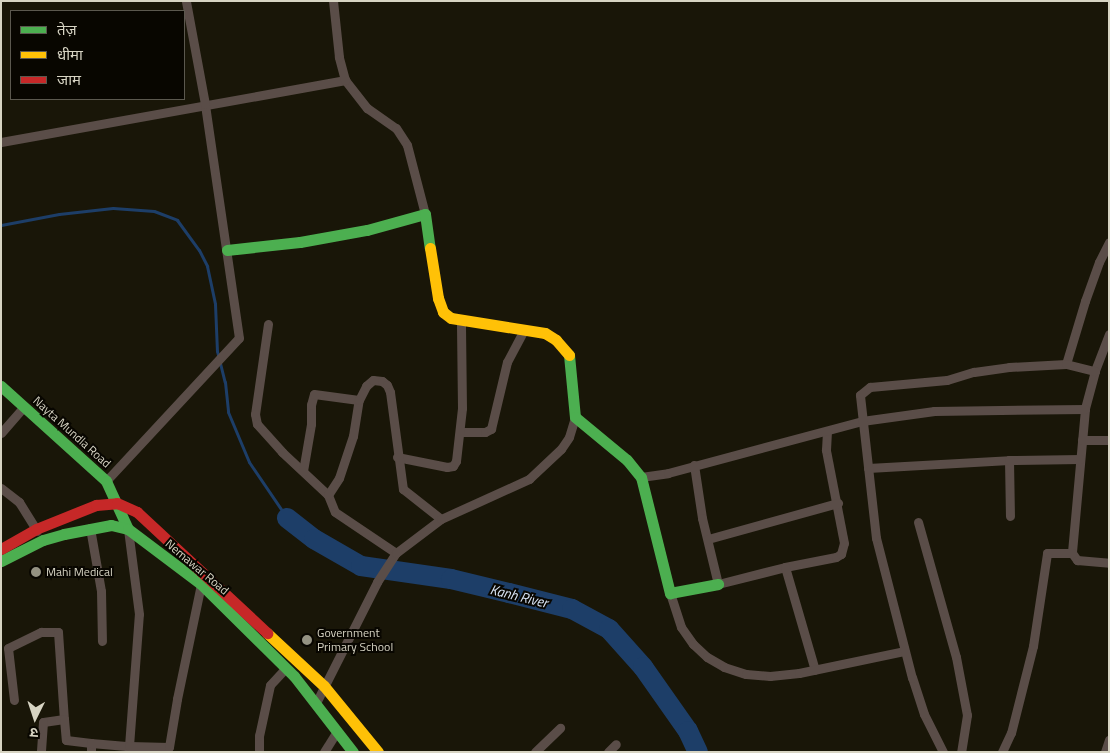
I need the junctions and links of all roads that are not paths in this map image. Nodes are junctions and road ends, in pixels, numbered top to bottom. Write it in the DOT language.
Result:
graph roads {
  1 [pos="186,1"];
  2 [pos="333,1"];
  3 [pos="345,80"];
  4 [pos="205,104"];
  5 [pos="1,142"];
  6 [pos="425,214"];
  7 [pos="1109,242"];
  8 [pos="227,250"];
  9 [pos="461,320"];
  10 [pos="268,324"];
  11 [pos="524,330"];
  12 [pos="1109,334"];
  13 [pos="1066,364"];
  14 [pos="1094,371"];
  15 [pos="1,386"];
  16 [pos="360,400"];
  17 [pos="24,407"];
  18 [pos="1084,409"];
  19 [pos="862,421"];
  20 [pos="572,428"];
  21 [pos="461,432"];
  22 [pos="827,432"];
  23 [pos="1,433"];
  24 [pos="1082,440"];
  25 [pos="1109,440"];
  26 [pos="397,457"];
  27 [pos="1080,459"];
  28 [pos="1009,460"];
  29 [pos="694,465"];
  30 [pos="868,468"];
  31 [pos="303,471"];
  32 [pos="638,473"];
  33 [pos="106,480"];
  34 [pos="1,488"];
  35 [pos="328,495"];
  36 [pos="117,503"];
  37 [pos="838,503"];
  38 [pos="1010,516"];
  39 [pos="441,519"];
  40 [pos="918,522"];
  41 [pos="90,528"];
  42 [pos="36,529"];
  43 [pos="128,529"];
  44 [pos="708,539"];
  45 [pos="43,540"];
  46 [pos="1,549"];
  47 [pos="396,553"];
  48 [pos="1072,553"];
  49 [pos="1,561"];
  50 [pos="1109,563"];
  51 [pos="785,567"];
  52 [pos="201,584"];
  53 [pos="718,584"];
  54 [pos="670,593"];
  55 [pos="102,641"];
  56 [pos="904,651"];
  57 [pos="286,668"];
  58 [pos="815,670"];
  59 [pos="324,686"];
  60 [pos="14,700"];
  61 [pos="316,703"];
  62 [pos="64,719"];
  63 [pos="560,728"];
  64 [pos="337,731"];
  65 [pos="1109,740"];
  66 [pos="616,744"];
  67 [pos="91,747"];
  68 [pos="129,749"];
  69 [pos="41,752"];
  70 [pos="259,752"];
  71 [pos="324,752"];
  72 [pos="354,752"];
  73 [pos="378,752"];
  74 [pos="535,752"];
  75 [pos="608,752"];
  76 [pos="943,752"];
  77 [pos="961,752"];
  78 [pos="1002,752"];
  79 [pos="1105,752"];
  1 -- 4 [label="street"];
  2 -- 3 [label="street"];
  3 -- 4 [label="street"];
  3 -- 6 [label="street"];
  4 -- 5 [label="street"];
  4 -- 8 [label="street"];
  6 -- 8 [label="main road"];
  6 -- 9 [label="main road"];
  7 -- 13 [label="street"];
  8 -- 33 [label="street"];
  9 -- 11 [label="main road"];
  9 -- 21 [label="street"];
  10 -- 31 [label="street"];
  11 -- 20 [label="main road"];
  11 -- 21 [label="street"];
  12 -- 14 [label="street"];
  13 -- 14 [label="street"];
  13 -- 19 [label="street"];
  14 -- 18 [label="street"];
  15 -- 17 [label="main road, Nayta Mundla Road"];
  16 -- 26 [label="street"];
  16 -- 31 [label="street"];
  16 -- 35 [label="street"];
  17 -- 23 [label="street"];
  17 -- 33 [label="main road, Nayta Mundla Road"];
  18 -- 19 [label="street"];
  18 -- 24 [label="street"];
  19 -- 22 [label="street"];
  19 -- 30 [label="street"];
  20 -- 32 [label="main road"];
  20 -- 39 [label="street"];
  21 -- 26 [label="street"];
  22 -- 29 [label="street"];
  22 -- 37 [label="street"];
  24 -- 25 [label="street"];
  24 -- 27 [label="street"];
  26 -- 39 [label="street"];
  27 -- 28 [label="street"];
  27 -- 48 [label="street"];
  28 -- 30 [label="street"];
  28 -- 38 [label="street"];
  29 -- 32 [label="street"];
  29 -- 44 [label="street"];
  30 -- 56 [label="street"];
  31 -- 35 [label="street"];
  32 -- 54 [label="main road"];
  33 -- 36 [label="main road, Nayta Mundla Road"];
  34 -- 42 [label="street"];
  35 -- 47 [label="street"];
  36 -- 42 [label="main road"];
  36 -- 43 [label="main road, Nayta Mundla Road"];
  36 -- 59 [label="main road"];
  37 -- 44 [label="street"];
  37 -- 51 [label="street"];
  39 -- 47 [label="street"];
  40 -- 77 [label="street"];
  41 -- 43 [label="main road"];
  41 -- 45 [label="main road"];
  41 -- 55 [label="street"];
  42 -- 45 [label="street"];
  42 -- 46 [label="main road"];
  43 -- 52 [label="main road, Nemawar Road"];
  43 -- 68 [label="street"];
  44 -- 53 [label="street"];
  45 -- 49 [label="main road"];
  47 -- 59 [label="street"];
  48 -- 50 [label="street"];
  48 -- 78 [label="street"];
  51 -- 53 [label="street"];
  51 -- 58 [label="street"];
  52 -- 57 [label="main road, Nemawar Road"];
  52 -- 68 [label="street"];
  53 -- 54 [label="main road"];
  54 -- 58 [label="street"];
  56 -- 58 [label="street"];
  56 -- 76 [label="street"];
  57 -- 61 [label="main road, Nemawar Road"];
  57 -- 70 [label="street"];
  59 -- 61 [label="street"];
  59 -- 73 [label="main road"];
  60 -- 62 [label="street"];
  61 -- 64 [label="main road, Nemawar Road"];
  62 -- 67 [label="street"];
  62 -- 69 [label="street"];
  63 -- 74 [label="street"];
  64 -- 71 [label="street"];
  64 -- 72 [label="main road, Nemawar Road"];
  65 -- 79 [label="street"];
  66 -- 75 [label="street"];
  67 -- 68 [label="street"];
}
